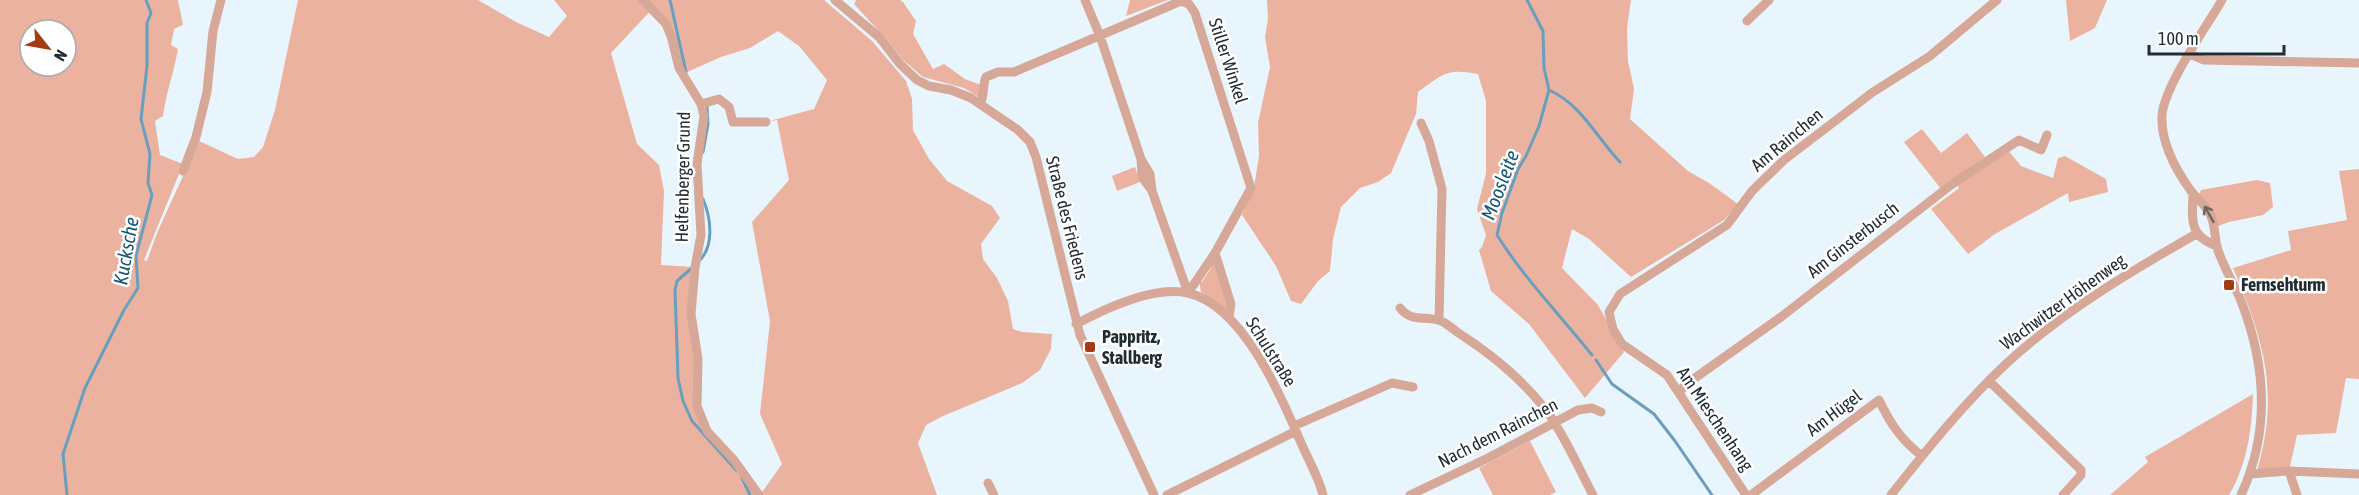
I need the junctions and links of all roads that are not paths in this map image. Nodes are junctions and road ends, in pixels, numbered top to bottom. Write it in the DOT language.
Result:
graph roads {
  1 [pos="221,0"];
  2 [pos="643,0"];
  3 [pos="835,0"];
  4 [pos="1085,0"];
  5 [pos="1769,0"];
  6 [pos="1996,0"];
  7 [pos="2222,0"];
  8 [pos="1747,21"];
  9 [pos="1100,36"];
  10 [pos="1085,43"];
  11 [pos="1103,49"];
  12 [pos="2190,54"];
  13 [pos="2359,63"];
  14 [pos="701,104"];
  15 [pos="980,104"];
  16 [pos="766,122"];
  17 [pos="1421,123"];
  18 [pos="2047,135"];
  19 [pos="183,171"];
  20 [pos="2193,194"];
  21 [pos="2196,234"];
  22 [pos="2217,246"];
  23 [pos="1215,253"];
  24 [pos="1188,292"];
  25 [pos="1400,308"];
  26 [pos="1609,312"];
  27 [pos="1229,317"];
  28 [pos="1439,320"];
  29 [pos="1076,324"];
  30 [pos="1989,381"];
  31 [pos="1413,387"];
  32 [pos="1679,393"];
  33 [pos="1601,412"];
  34 [pos="1556,424"];
  35 [pos="1295,429"];
  36 [pos="1922,456"];
  37 [pos="2289,471"];
  38 [pos="2250,474"];
  39 [pos="2359,474"];
  40 [pos="988,483"];
  41 [pos="759,495"];
  42 [pos="994,495"];
  43 [pos="1154,495"];
  44 [pos="1167,495"];
  45 [pos="1323,495"];
  46 [pos="1410,495"];
  47 [pos="1593,495"];
  48 [pos="1746,495"];
  49 [pos="1751,495"];
  50 [pos="1892,495"];
  51 [pos="2063,495"];
  52 [pos="2241,495"];
  53 [pos="2297,495"];
  1 -- 19 [label="street"];
  2 -- 14 [label="street, Helfenberger Grund"];
  3 -- 15 [label="street, Straße des Friedens"];
  4 -- 9 [label="street"];
  5 -- 8 [label="street"];
  6 -- 26 [label="street, Am Rainchen"];
  7 -- 12 [label="street"];
  9 -- 10 [label="street"];
  9 -- 11 [label="street"];
  9 -- 23 [label="street, Stiller Winkel"];
  10 -- 11 [label="street"];
  10 -- 15 [label="street"];
  11 -- 24 [label="street"];
  12 -- 13 [label="street"];
  12 -- 20 [label="street"];
  14 -- 16 [label="street"];
  14 -- 41 [label="street, Helfenberger Grund"];
  15 -- 29 [label="street, Straße des Friedens"];
  17 -- 28 [label="street"];
  18 -- 32 [label="street, Am Ginsterbusch"];
  20 -- 21 [label="street"];
  22 -- 20 [label="street, one-way"];
  21 -- 22 [label="street"];
  21 -- 30 [label="street, Wachwitzer Höhenweg"];
  22 -- 38 [label="street"];
  23 -- 24 [label="street"];
  23 -- 27 [label="street"];
  24 -- 27 [label="street, Schulstraße"];
  24 -- 29 [label="street, Schulstraße"];
  25 -- 28 [label="street"];
  26 -- 32 [label="street, Am Mieschenhang"];
  27 -- 35 [label="street, Schulstraße"];
  28 -- 34 [label="street"];
  29 -- 43 [label="street, Straße des Friedens"];
  30 -- 36 [label="street, Wachwitzer Höhenweg"];
  30 -- 51 [label="street"];
  31 -- 35 [label="street"];
  32 -- 48 [label="street, Am Mieschenhang"];
  33 -- 34 [label="street, Nach dem Rainchen"];
  34 -- 46 [label="street, Nach dem Rainchen"];
  34 -- 47 [label="street"];
  35 -- 44 [label="street"];
  35 -- 45 [label="street, Schulstraße"];
  36 -- 49 [label="street, Am Hügel"];
  36 -- 50 [label="street, Wachwitzer Höhenweg"];
  37 -- 38 [label="street"];
  37 -- 39 [label="street"];
  37 -- 53 [label="street"];
  38 -- 52 [label="street"];
  40 -- 42 [label="street"];
}
